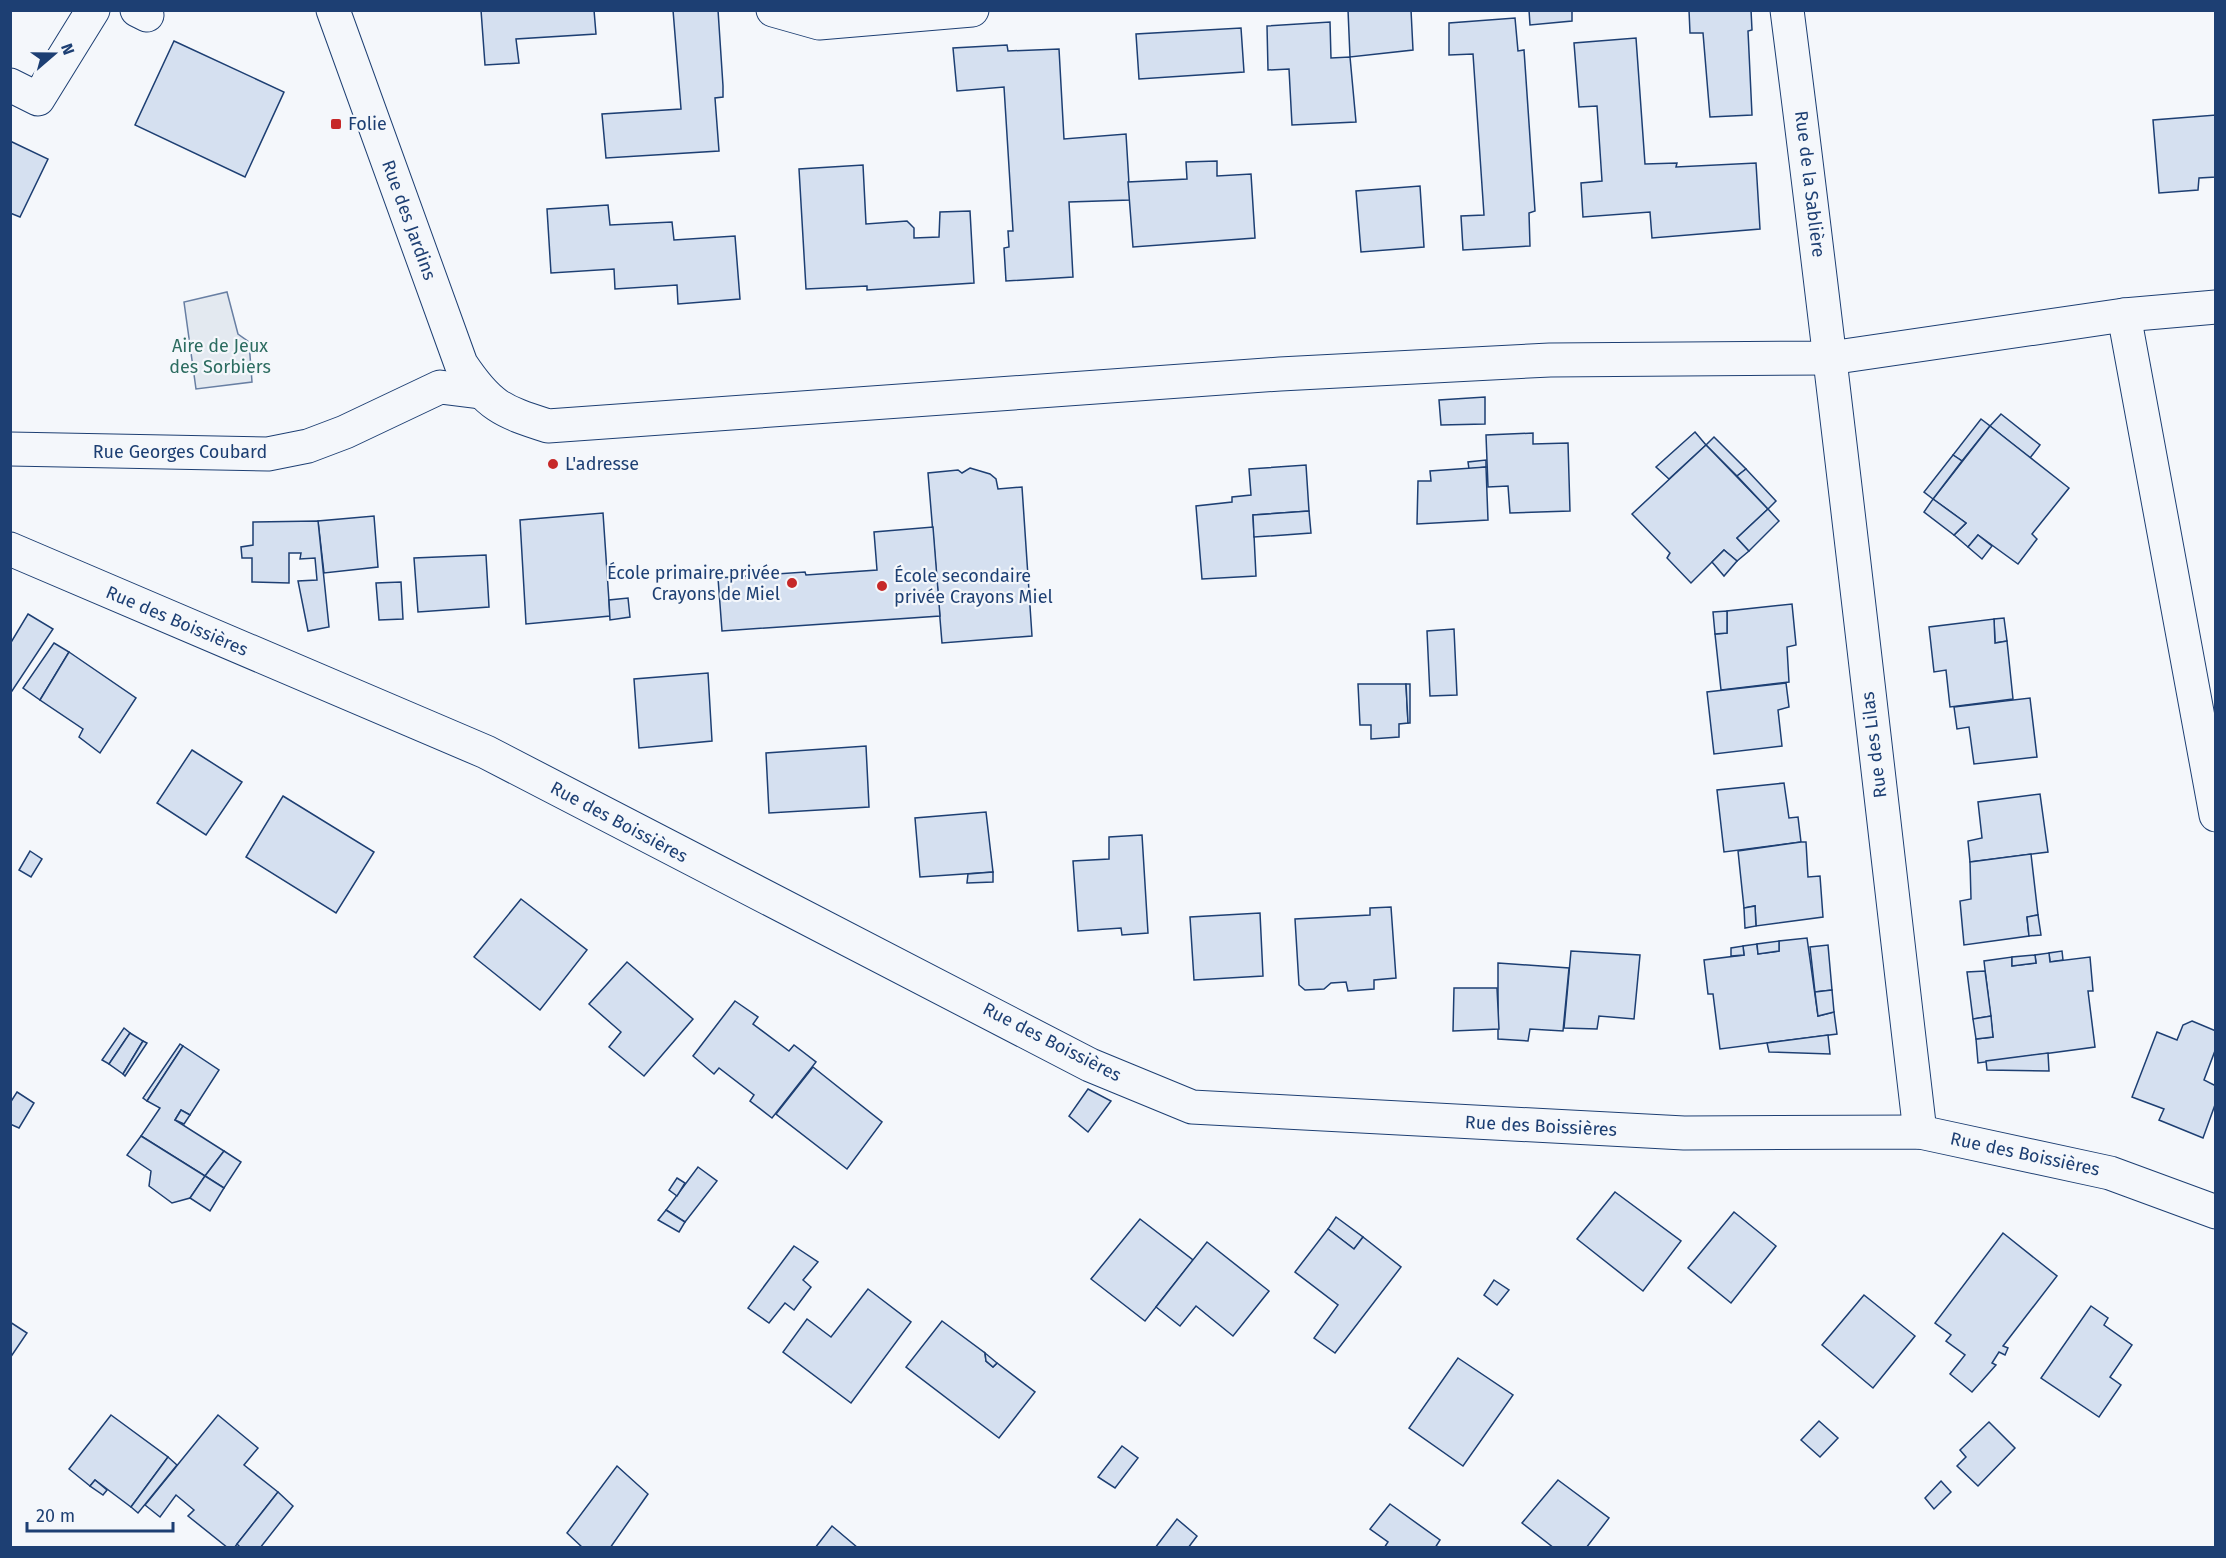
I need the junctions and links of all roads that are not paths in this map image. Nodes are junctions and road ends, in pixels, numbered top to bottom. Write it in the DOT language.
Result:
graph roads {
  1 [pos="93,10"];
  2 [pos="333,10"];
  3 [pos="772,10"];
  4 [pos="972,10"];
  5 [pos="1788,10"];
  6 [pos="10,85"];
  7 [pos="2216,307"];
  8 [pos="2124,315"];
  9 [pos="1830,358"];
  10 [pos="480,392"];
  11 [pos="10,449"];
  12 [pos="10,549"];
  13 [pos="2216,815"];
  14 [pos="1920,1132"];
  15 [pos="2216,1212"];
  1 -- 6 [label="street"];
  2 -- 10 [label="street, Rue des Jardins"];
  3 -- 4 [label="street"];
  5 -- 9 [label="street, Rue de la Sablière"];
  7 -- 8 [label="street"];
  8 -- 9 [label="street"];
  8 -- 13 [label="street"];
  9 -- 10 [label="street"];
  9 -- 14 [label="street, Rue des Lilas"];
  10 -- 11 [label="street, Rue Georges Coubard"];
  12 -- 14 [label="street, Rue des Boissières"];
  14 -- 15 [label="street, Rue des Boissières"];
}
